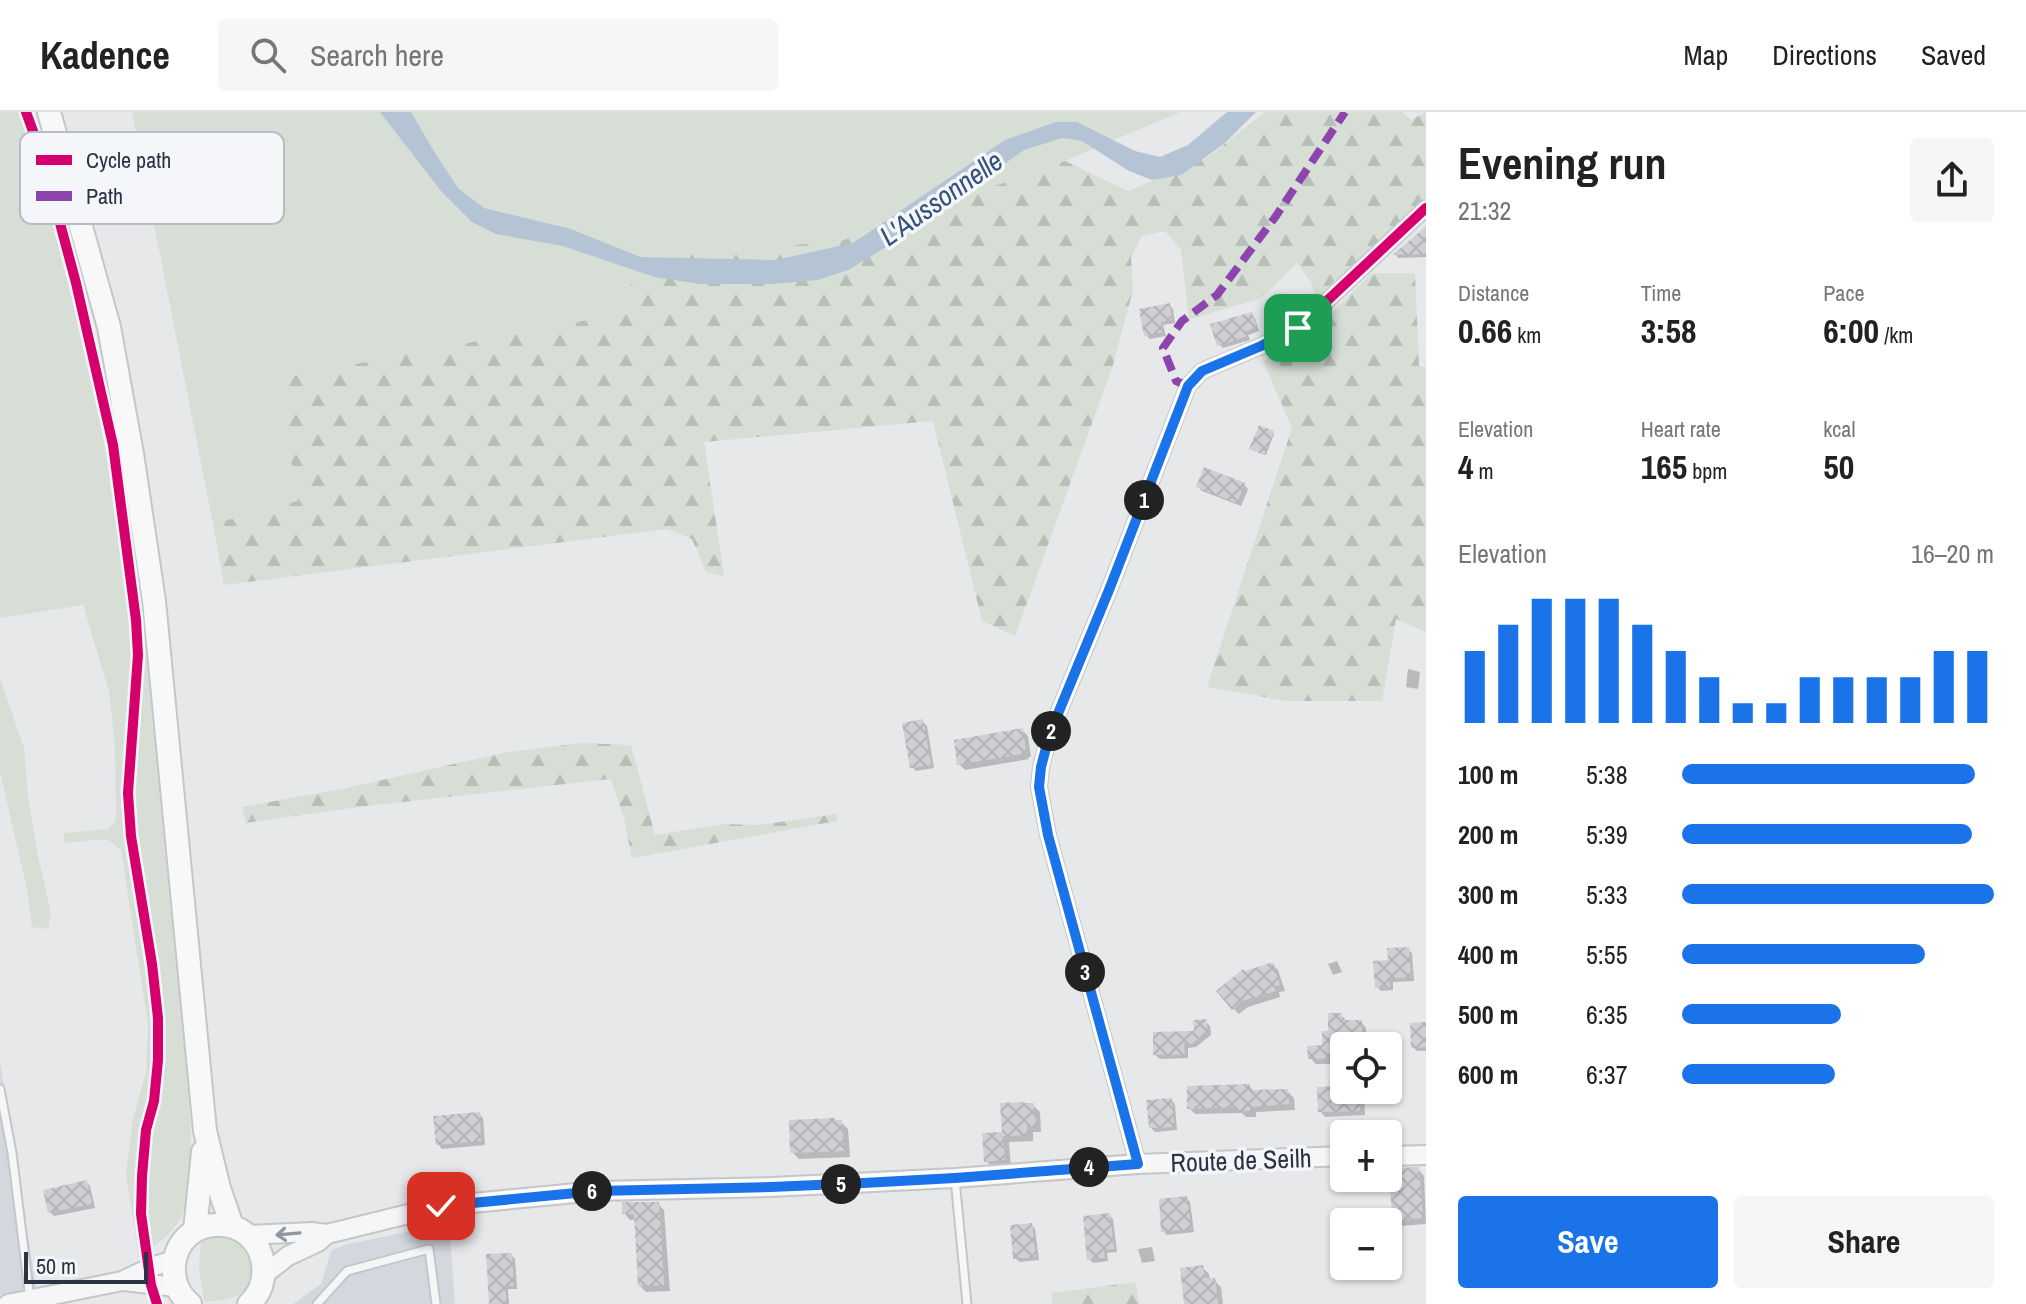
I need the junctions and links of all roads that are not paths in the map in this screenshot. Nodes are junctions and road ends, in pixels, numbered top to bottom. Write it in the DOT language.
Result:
graph roads {
  1 [pos="49,112"];
  2 [pos="55,132"];
  3 [pos="1426,208"];
  4 [pos="80,224"];
  5 [pos="0,1089"];
  6 [pos="205,1131"];
  7 [pos="1426,1155"];
  8 [pos="1402,1156"];
  9 [pos="1330,1157"];
  10 [pos="1138,1164"];
  11 [pos="955,1178"];
  12 [pos="195,1230"];
  13 [pos="241,1231"];
  14 [pos="327,1234"];
  15 [pos="174,1260"];
  16 [pos="265,1274"];
  17 [pos="122,1281"];
  18 [pos="183,1296"];
  19 [pos="30,1299"];
  20 [pos="255,1302"];
  21 [pos="8,1304"];
  22 [pos="317,1304"];
  23 [pos="436,1304"];
  24 [pos="967,1304"];
  1 -- 2 [label="main road"];
  3 -- 10 [label="street"];
  4 -- 6 [label="main road"];
  5 -- 19 [label="lane"];
  6 -- 12 [label="main road"];
  6 -- 13 [label="main road"];
  7 -- 8 [label="street"];
  9 -- 10 [label="street, Route de Seilh"];
  10 -- 11 [label="street, Route de Seilh"];
  11 -- 14 [label="street, Route de Seilh"];
  11 -- 24 [label="lane"];
  12 -- 13 [label="main road"];
  12 -- 15 [label="main road"];
  14 -- 13 [label="street, Route de Seilh, one-way"];
  13 -- 16 [label="main road"];
  14 -- 16 [label="street, Route de Seilh"];
  15 -- 17 [label="street"];
  15 -- 18 [label="main road"];
  16 -- 20 [label="main road"];
  17 -- 18 [label="street"];
  17 -- 19 [label="street"];
  19 -- 21 [label="street"];
  22 -- 23 [label="lane"];
}
